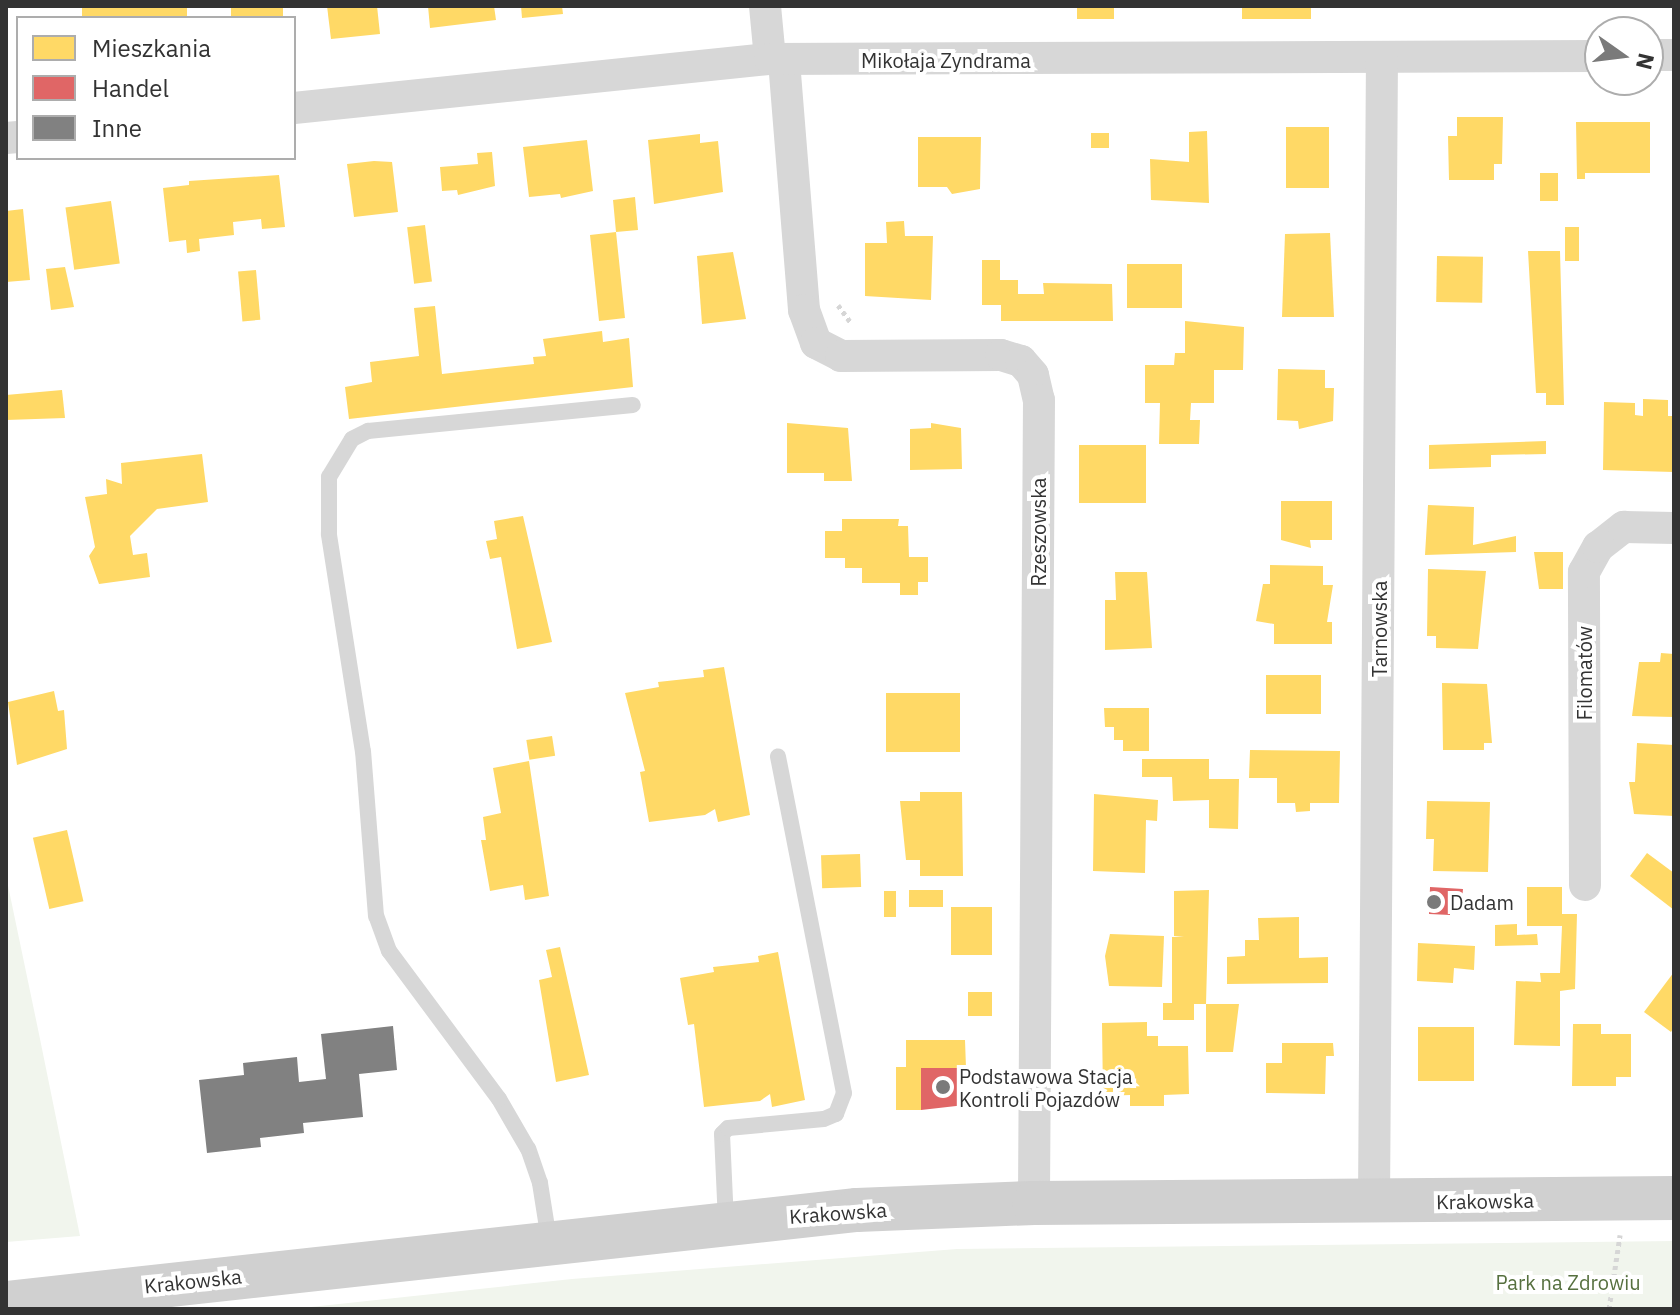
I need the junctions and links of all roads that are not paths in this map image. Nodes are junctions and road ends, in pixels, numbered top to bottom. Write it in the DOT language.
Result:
graph roads {
  1 [pos="765,6"];
  2 [pos="1584,56"];
  3 [pos="1382,58"];
  4 [pos="777,60"];
  5 [pos="296,108"];
  6 [pos="633,405"];
  7 [pos="1674,528"];
  8 [pos="778,756"];
  9 [pos="1585,885"];
  10 [pos="1668,1191"];
  11 [pos="1374,1201"];
  12 [pos="1034,1203"];
  13 [pos="726,1222"];
  14 [pos="549,1242"];
  15 [pos="6,1303"];
  1 -- 4 [label="street, Rzeszowska"];
  2 -- 3 [label="street, Mikołaja Zyndrama"];
  3 -- 4 [label="street, Mikołaja Zyndrama"];
  3 -- 11 [label="street, Tarnowska"];
  4 -- 5 [label="street, Mikołaja Zyndrama"];
  4 -- 12 [label="street, Rzeszowska"];
  6 -- 14 [label="lane"];
  7 -- 9 [label="street, Filomatów"];
  8 -- 13 [label="lane"];
  10 -- 11 [label="main road, Krakowska"];
  11 -- 12 [label="main road, Krakowska"];
  12 -- 13 [label="main road, Krakowska"];
  13 -- 14 [label="main road, Krakowska"];
  14 -- 15 [label="main road, Krakowska"];
}
